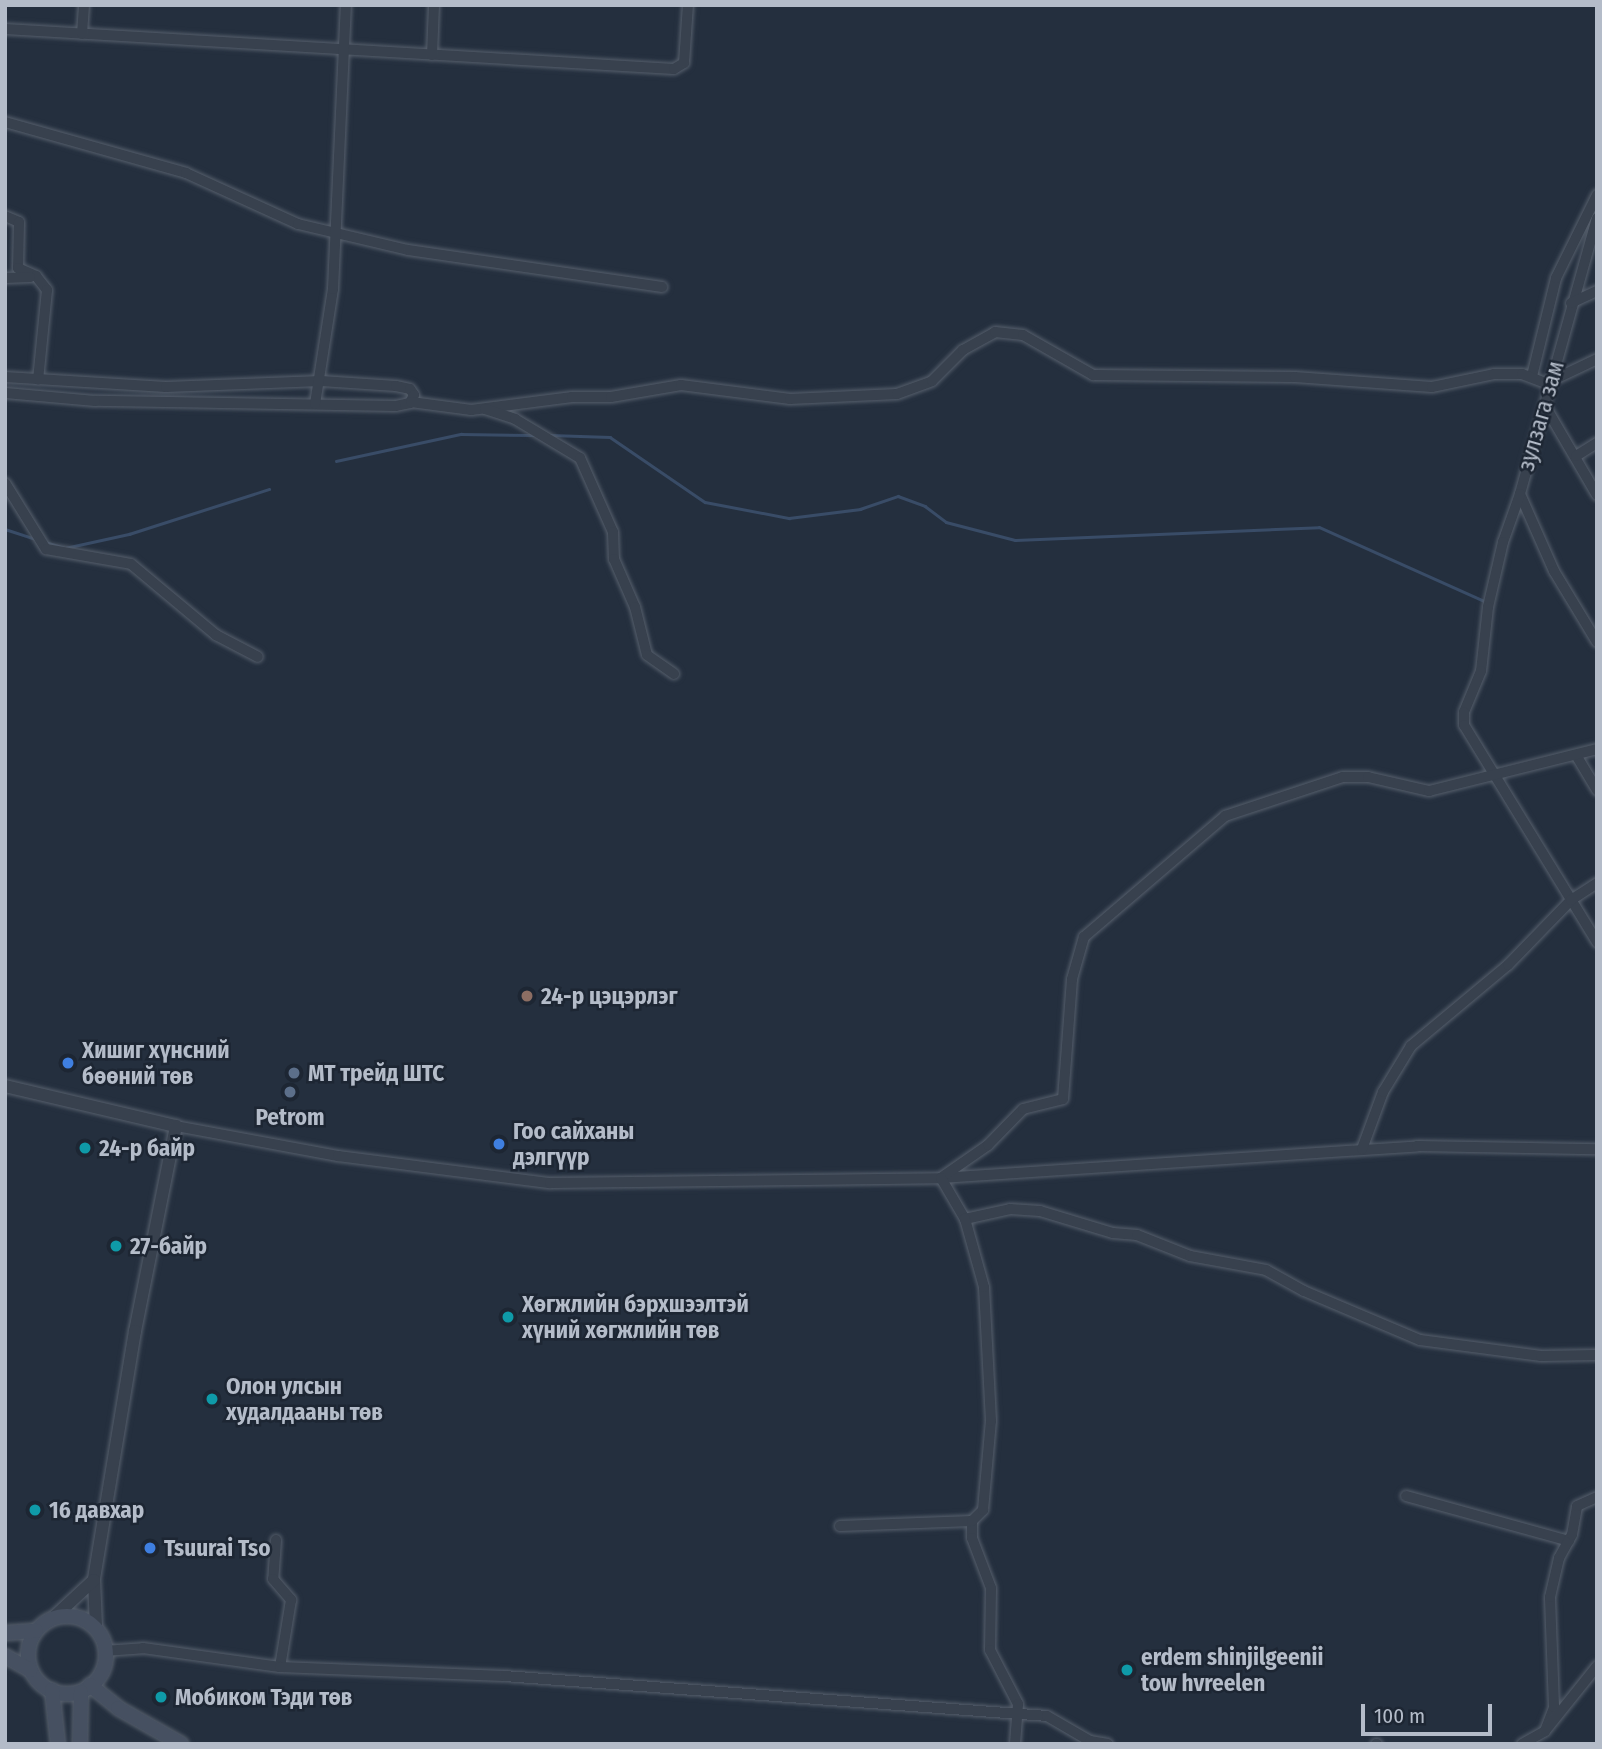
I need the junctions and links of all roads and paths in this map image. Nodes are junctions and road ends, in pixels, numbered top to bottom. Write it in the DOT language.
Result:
graph roads {
  1 [pos="84,5"];
  2 [pos="346,5"];
  3 [pos="434,5"];
  4 [pos="688,5"];
  5 [pos="5,29"];
  6 [pos="82,34"];
  7 [pos="344,50"];
  8 [pos="432,55"];
  9 [pos="5,122"];
  10 [pos="1597,195"];
  11 [pos="5,216"];
  12 [pos="1597,218"];
  13 [pos="336,232"];
  14 [pos="36,276"];
  15 [pos="5,278"];
  16 [pos="662,287"];
  17 [pos="1597,291"];
  18 [pos="1571,303"];
  19 [pos="1597,359"];
  20 [pos="1532,376"];
  21 [pos="5,377"];
  22 [pos="38,380"];
  23 [pos="321,382"];
  24 [pos="1552,382"];
  25 [pos="5,393"];
  26 [pos="411,401"];
  27 [pos="315,404"];
  28 [pos="1545,406"];
  29 [pos="483,408"];
  30 [pos="1597,443"];
  31 [pos="1576,456"];
  32 [pos="5,483"];
  33 [pos="1520,494"];
  34 [pos="1597,495"];
  35 [pos="1597,642"];
  36 [pos="258,657"];
  37 [pos="674,674"];
  38 [pos="1597,749"];
  39 [pos="1576,755"];
  40 [pos="1496,777"];
  41 [pos="1597,790"];
  42 [pos="1597,883"];
  43 [pos="1571,900"];
  44 [pos="1597,942"];
  45 [pos="5,1086"];
  46 [pos="177,1126"];
  47 [pos="1362,1149"];
  48 [pos="1597,1149"];
  49 [pos="941,1178"];
  50 [pos="964,1219"];
  51 [pos="1597,1355"];
  52 [pos="1406,1496"];
  53 [pos="1597,1497"];
  54 [pos="972,1521"];
  55 [pos="840,1526"];
  56 [pos="276,1540"];
  57 [pos="1569,1541"];
  58 [pos="94,1580"];
  59 [pos="52,1619"];
  60 [pos="96,1626"];
  61 [pos="36,1631"];
  62 [pos="5,1633"];
  63 [pos="104,1651"];
  64 [pos="5,1656"];
  65 [pos="1597,1666"];
  66 [pos="280,1667"];
  67 [pos="30,1670"];
  68 [pos="86,1688"];
  69 [pos="51,1690"];
  70 [pos="1015,1714"];
  71 [pos="1545,1731"];
  72 [pos="58,1744"];
  73 [pos="80,1744"];
  74 [pos="181,1744"];
  75 [pos="1015,1744"];
  76 [pos="1108,1744"];
  77 [pos="1522,1744"];
  1 -- 6 [label="street"];
  2 -- 7 [label="street"];
  3 -- 8 [label="street"];
  4 -- 8 [label="street"];
  5 -- 6 [label="street"];
  6 -- 7 [label="street"];
  7 -- 8 [label="street"];
  7 -- 13 [label="street"];
  9 -- 13 [label="street"];
  10 -- 20 [label="street"];
  11 -- 14 [label="street"];
  12 -- 18 [label="street, зулзага зам"];
  13 -- 16 [label="street"];
  13 -- 23 [label="street"];
  14 -- 15 [label="street"];
  14 -- 22 [label="street"];
  17 -- 18 [label="street"];
  18 -- 24 [label="street, зулзага зам"];
  19 -- 24 [label="street"];
  20 -- 24 [label="street"];
  20 -- 29 [label="street"];
  21 -- 22 [label="street"];
  22 -- 23 [label="street"];
  23 -- 26 [label="street"];
  23 -- 27 [label="street"];
  24 -- 28 [label="street, зулзага зам"];
  25 -- 27 [label="street"];
  26 -- 27 [label="street"];
  26 -- 29 [label="street"];
  28 -- 31 [label="street"];
  28 -- 33 [label="street, зулзага зам"];
  29 -- 37 [label="street"];
  30 -- 31 [label="street"];
  31 -- 34 [label="street"];
  32 -- 36 [label="street"];
  33 -- 35 [label="street, зулзага зам"];
  33 -- 40 [label="street"];
  38 -- 39 [label="street"];
  39 -- 40 [label="street"];
  39 -- 41 [label="street"];
  40 -- 43 [label="street"];
  40 -- 49 [label="street"];
  42 -- 43 [label="street"];
  43 -- 44 [label="street"];
  43 -- 47 [label="street"];
  45 -- 46 [label="street"];
  46 -- 49 [label="street"];
  46 -- 58 [label="street"];
  47 -- 48 [label="street"];
  47 -- 49 [label="street"];
  49 -- 50 [label="street"];
  50 -- 51 [label="street"];
  50 -- 54 [label="street"];
  52 -- 57 [label="street"];
  53 -- 57 [label="street"];
  54 -- 55 [label="street"];
  54 -- 70 [label="street"];
  56 -- 66 [label="street"];
  57 -- 71 [label="street"];
  58 -- 59 [label="street"];
  58 -- 60 [label="street"];
  59 -- 60 [label="main road"];
  59 -- 61 [label="main road"];
  60 -- 63 [label="main road"];
  61 -- 62 [label="main road"];
  61 -- 67 [label="main road"];
  63 -- 66 [label="street"];
  63 -- 68 [label="main road"];
  64 -- 67 [label="main road"];
  65 -- 71 [label="street"];
  66 -- 70 [label="street"];
  67 -- 69 [label="main road"];
  68 -- 69 [label="main road"];
  68 -- 73 [label="main road"];
  68 -- 74 [label="main road"];
  69 -- 72 [label="main road"];
  70 -- 75 [label="street"];
  70 -- 76 [label="street"];
  71 -- 77 [label="street"];
}
